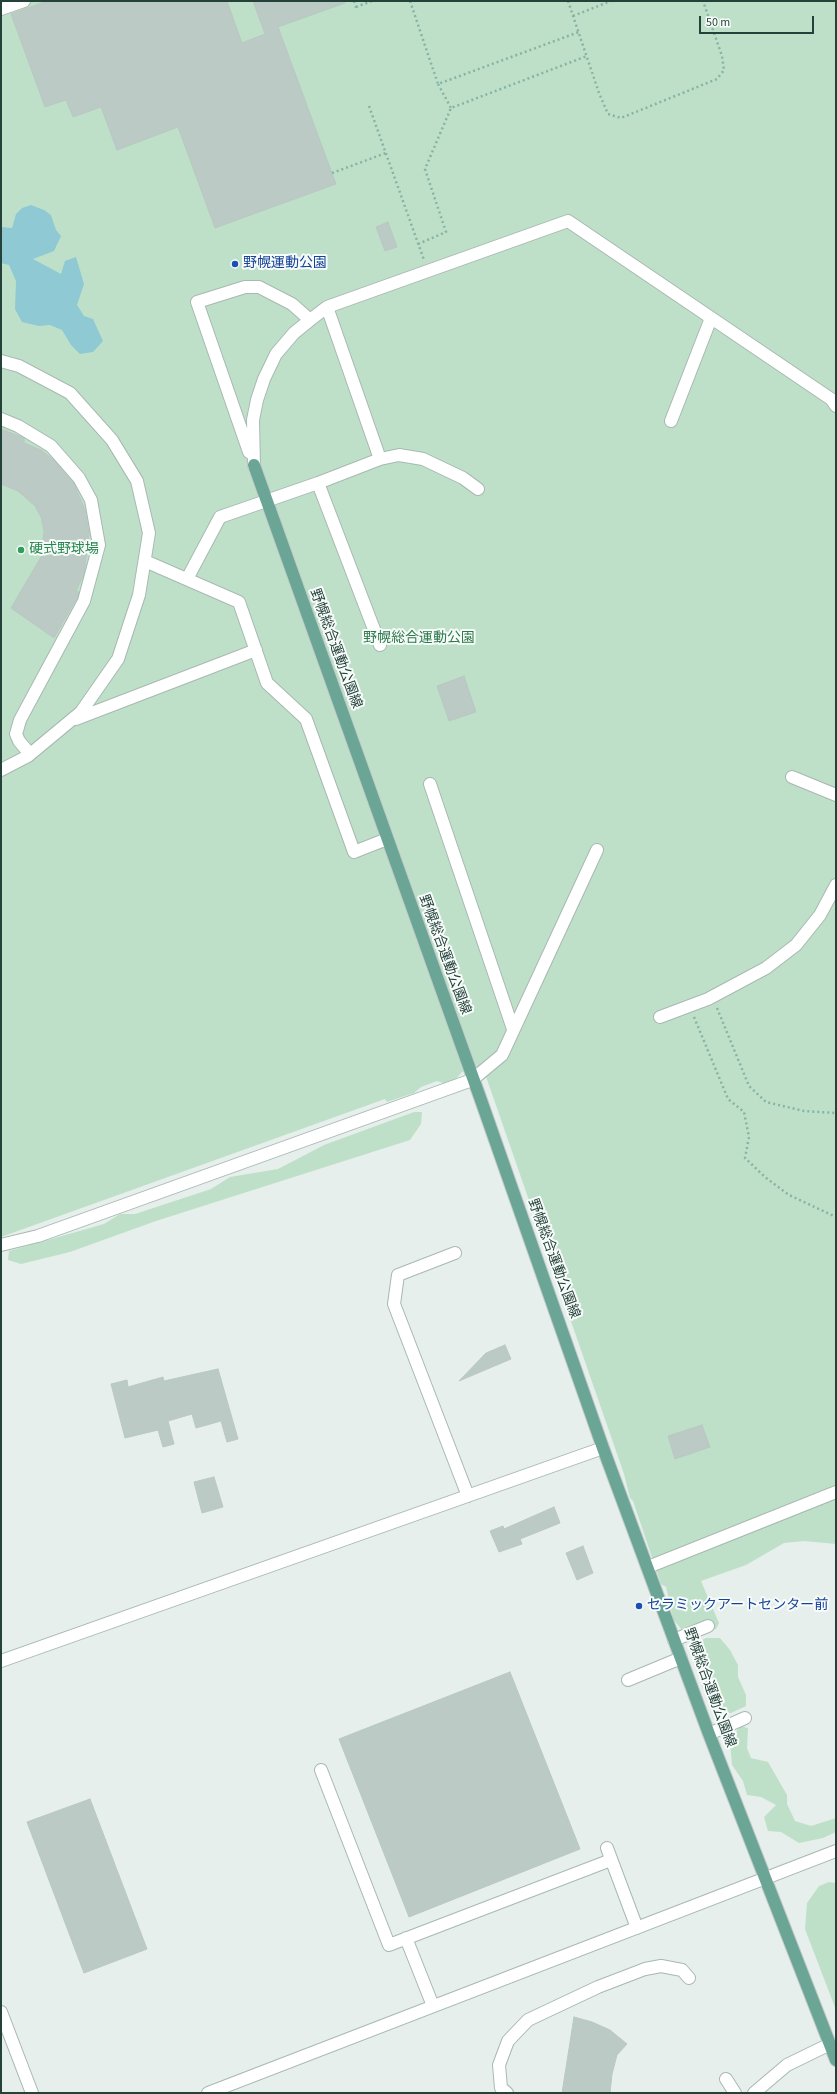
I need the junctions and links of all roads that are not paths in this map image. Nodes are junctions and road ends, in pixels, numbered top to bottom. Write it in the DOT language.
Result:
graph roads {
  1 [pos="24,1"];
  2 [pos="1,9"];
  3 [pos="327,307"];
  4 [pos="711,318"];
  5 [pos="310,320"];
  6 [pos="1,353"];
  7 [pos="1,361"];
  8 [pos="20,366"];
  9 [pos="836,406"];
  10 [pos="1,419"];
  11 [pos="670,421"];
  12 [pos="380,459"];
  13 [pos="254,465"];
  14 [pos="318,483"];
  15 [pos="478,489"];
  16 [pos="266,501"];
  17 [pos="145,561"];
  18 [pos="187,579"];
  19 [pos="380,645"];
  20 [pos="256,650"];
  21 [pos="69,722"];
  22 [pos="30,754"];
  23 [pos="1,770"];
  24 [pos="792,777"];
  25 [pos="430,784"];
  26 [pos="836,795"];
  27 [pos="387,839"];
  28 [pos="597,850"];
  29 [pos="836,885"];
  30 [pos="660,1016"];
  31 [pos="513,1029"];
  32 [pos="472,1080"];
  33 [pos="1,1246"];
  34 [pos="455,1253"];
  35 [pos="603,1448"];
  36 [pos="836,1492"];
  37 [pos="468,1496"];
  38 [pos="648,1567"];
  39 [pos="708,1626"];
  40 [pos="674,1640"];
  41 [pos="681,1658"];
  42 [pos="1,1661"];
  43 [pos="628,1680"];
  44 [pos="745,1718"];
  45 [pos="709,1734"];
  46 [pos="321,1770"];
  47 [pos="607,1848"];
  48 [pos="836,1851"];
  49 [pos="611,1860"];
  50 [pos="765,1878"];
  51 [pos="637,1928"];
  52 [pos="406,1938"];
  53 [pos="689,1978"];
  54 [pos="433,2006"];
  55 [pos="1,2012"];
  56 [pos="830,2044"];
  57 [pos="836,2060"];
  58 [pos="726,2079"];
  59 [pos="32,2093"];
  60 [pos="208,2093"];
  61 [pos="507,2093"];
  62 [pos="735,2093"];
  63 [pos="754,2093"];
  1 -- 2 [label="street"];
  3 -- 4 [label="street"];
  3 -- 5 [label="street"];
  3 -- 12 [label="street"];
  4 -- 9 [label="street"];
  4 -- 11 [label="street"];
  5 -- 13 [label="street"];
  5 -- 13 [label="street"];
  6 -- 8 [label="street"];
  7 -- 8 [label="street"];
  8 -- 17 [label="street"];
  10 -- 22 [label="street"];
  12 -- 14 [label="street"];
  12 -- 15 [label="street"];
  13 -- 16 [label="main road, 野幌総合運動公園線"];
  14 -- 16 [label="street"];
  14 -- 19 [label="street"];
  16 -- 18 [label="street"];
  16 -- 27 [label="main road, 野幌総合運動公園線"];
  17 -- 18 [label="street"];
  17 -- 21 [label="street"];
  18 -- 20 [label="street"];
  20 -- 21 [label="street"];
  20 -- 27 [label="street"];
  21 -- 22 [label="street"];
  22 -- 23 [label="street"];
  24 -- 26 [label="street"];
  25 -- 31 [label="street"];
  27 -- 32 [label="main road, 野幌総合運動公園線"];
  28 -- 31 [label="street"];
  29 -- 30 [label="street"];
  31 -- 32 [label="street"];
  32 -- 33 [label="street"];
  32 -- 35 [label="main road, 野幌総合運動公園線"];
  34 -- 37 [label="street"];
  35 -- 37 [label="street"];
  35 -- 38 [label="main road, 野幌総合運動公園線"];
  36 -- 38 [label="street"];
  37 -- 42 [label="street"];
  38 -- 40 [label="main road, 野幌総合運動公園線"];
  39 -- 40 [label="street"];
  40 -- 41 [label="main road, 野幌総合運動公園線"];
  41 -- 43 [label="street"];
  41 -- 45 [label="main road, 野幌総合運動公園線"];
  44 -- 45 [label="street"];
  45 -- 50 [label="main road, 野幌総合運動公園線"];
  46 -- 52 [label="street"];
  47 -- 49 [label="street"];
  48 -- 50 [label="street"];
  49 -- 51 [label="street"];
  49 -- 52 [label="street"];
  50 -- 51 [label="street"];
  50 -- 56 [label="main road, 野幌総合運動公園線"];
  51 -- 54 [label="street"];
  52 -- 54 [label="street"];
  53 -- 61 [label="street"];
  54 -- 60 [label="street"];
  55 -- 59 [label="street"];
  56 -- 57 [label="main road, 野幌総合運動公園線"];
  56 -- 63 [label="street"];
  58 -- 62 [label="street"];
}
